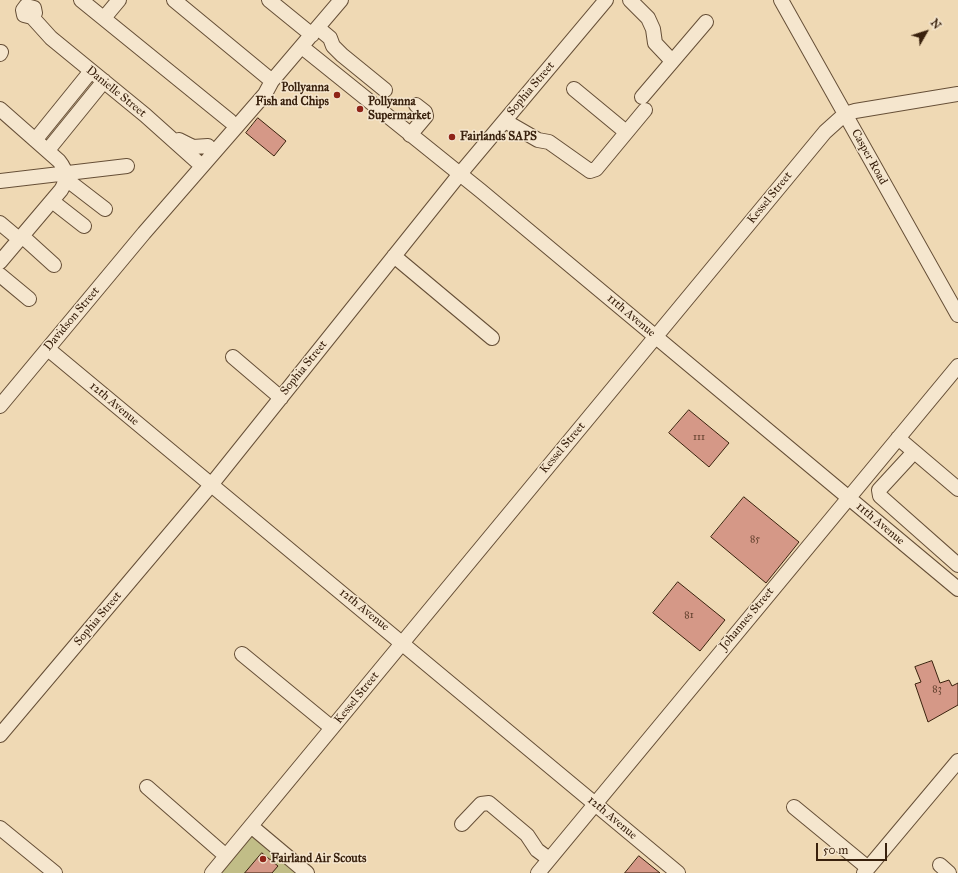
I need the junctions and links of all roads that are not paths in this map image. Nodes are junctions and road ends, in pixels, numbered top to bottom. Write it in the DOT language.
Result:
graph roads {
  1 [pos="81,0"];
  2 [pos="119,0"];
  3 [pos="174,0"];
  4 [pos="269,0"];
  5 [pos="341,0"];
  6 [pos="606,0"];
  7 [pos="630,0"];
  8 [pos="781,0"];
  9 [pos="32,17"];
  10 [pos="104,18"];
  11 [pos="706,22"];
  12 [pos="315,32"];
  13 [pos="302,48"];
  14 [pos="672,61"];
  15 [pos="91,71"];
  16 [pos="104,81"];
  17 [pos="272,81"];
  18 [pos="574,89"];
  19 [pos="385,90"];
  20 [pos="958,94"];
  21 [pos="416,105"];
  22 [pos="1,112"];
  23 [pos="845,114"];
  24 [pos="146,115"];
  25 [pos="505,120"];
  26 [pos="230,121"];
  27 [pos="626,132"];
  28 [pos="410,135"];
  29 [pos="36,139"];
  30 [pos="208,146"];
  31 [pos="48,150"];
  32 [pos="199,163"];
  33 [pos="127,166"];
  34 [pos="459,175"];
  35 [pos="66,176"];
  36 [pos="0,181"];
  37 [pos="52,201"];
  38 [pos="105,209"];
  39 [pos="0,223"];
  40 [pos="84,226"];
  41 [pos="21,238"];
  42 [pos="394,256"];
  43 [pos="0,262"];
  44 [pos="54,265"];
  45 [pos="0,276"];
  46 [pos="28,299"];
  47 [pos="958,315"];
  48 [pos="656,336"];
  49 [pos="492,338"];
  50 [pos="48,349"];
  51 [pos="233,357"];
  52 [pos="958,366"];
  53 [pos="281,398"];
  54 [pos="0,406"];
  55 [pos="898,438"];
  56 [pos="914,452"];
  57 [pos="211,485"];
  58 [pos="958,489"];
  59 [pos="848,497"];
  60 [pos="958,565"];
  61 [pos="958,589"];
  62 [pos="403,642"];
  63 [pos="242,654"];
  64 [pos="332,728"];
  65 [pos="0,735"];
  66 [pos="958,761"];
  67 [pos="147,787"];
  68 [pos="595,803"];
  69 [pos="794,807"];
  70 [pos="462,824"];
  71 [pos="251,826"];
  72 [pos="0,828"];
  73 [pos="226,856"];
  74 [pos="549,859"];
  75 [pos="866,870"];
  76 [pos="55,873"];
  77 [pos="212,873"];
  78 [pos="307,873"];
  79 [pos="538,873"];
  80 [pos="678,873"];
  1 -- 10 [label="street"];
  2 -- 10 [label="street"];
  3 -- 17 [label="street"];
  4 -- 12 [label="street"];
  5 -- 12 [label="street, Davidson Street"];
  6 -- 25 [label="street, Sophia Street"];
  7 -- 14 [label="street"];
  8 -- 23 [label="street, Casper Road"];
  9 -- 15 [label="street, Danielle Street"];
  10 -- 26 [label="street"];
  11 -- 14 [label="street"];
  12 -- 13 [label="street, Davidson Street"];
  12 -- 19 [label="street"];
  13 -- 17 [label="street, Davidson Street"];
  13 -- 28 [label="street, 11th Avenue"];
  14 -- 27 [label="street"];
  15 -- 16 [label="street, Danielle Street"];
  15 -- 29 [label="street"];
  16 -- 24 [label="street, Danielle Street"];
  16 -- 31 [label="street"];
  17 -- 26 [label="street, Davidson Street"];
  17 -- 32 [label="street, Davidson Street"];
  18 -- 27 [label="street"];
  20 -- 23 [label="street, Kessel Street"];
  21 -- 28 [label="street"];
  22 -- 29 [label="street"];
  23 -- 47 [label="street, Casper Road"];
  23 -- 48 [label="street, Kessel Street"];
  24 -- 30 [label="street"];
  24 -- 32 [label="street, Danielle Street"];
  25 -- 27 [label="street"];
  25 -- 34 [label="street, Sophia Street"];
  26 -- 30 [label="street, Davidson Street"];
  28 -- 34 [label="street, 11th Avenue"];
  29 -- 31 [label="street"];
  30 -- 32 [label="street, Davidson Street"];
  31 -- 35 [label="street"];
  32 -- 50 [label="street, Davidson Street"];
  33 -- 35 [label="street"];
  34 -- 42 [label="street, Sophia Street"];
  34 -- 48 [label="street, 11th Avenue"];
  35 -- 36 [label="street"];
  35 -- 37 [label="street"];
  35 -- 38 [label="street"];
  37 -- 40 [label="street"];
  37 -- 41 [label="street"];
  39 -- 41 [label="street"];
  41 -- 43 [label="street"];
  41 -- 44 [label="street"];
  42 -- 49 [label="street"];
  42 -- 53 [label="street, Sophia Street"];
  45 -- 46 [label="street"];
  48 -- 59 [label="street, 11th Avenue"];
  48 -- 62 [label="street, Kessel Street"];
  50 -- 54 [label="street, Davidson Street"];
  50 -- 57 [label="street, 12th Avenue"];
  51 -- 53 [label="street"];
  52 -- 55 [label="street, Johannes Street"];
  53 -- 57 [label="street, Sophia Street"];
  55 -- 56 [label="street"];
  55 -- 59 [label="street, Johannes Street"];
  56 -- 58 [label="street"];
  56 -- 60 [label="street"];
  57 -- 62 [label="street, 12th Avenue"];
  57 -- 65 [label="street, Sophia Street"];
  59 -- 61 [label="street, 11th Avenue"];
  59 -- 68 [label="street, Johannes Street"];
  62 -- 64 [label="street, Kessel Street"];
  62 -- 68 [label="street, 12th Avenue"];
  63 -- 64 [label="street"];
  64 -- 71 [label="street, Kessel Street"];
  66 -- 75 [label="street"];
  67 -- 73 [label="street"];
  68 -- 74 [label="street, Johannes Street"];
  68 -- 80 [label="street, 12th Avenue"];
  69 -- 75 [label="street"];
  70 -- 74 [label="street"];
  71 -- 73 [label="street, Kessel Street"];
  71 -- 78 [label="street"];
  72 -- 76 [label="street"];
  73 -- 77 [label="street, Kessel Street"];
  74 -- 79 [label="street, Johannes Street"];
}
